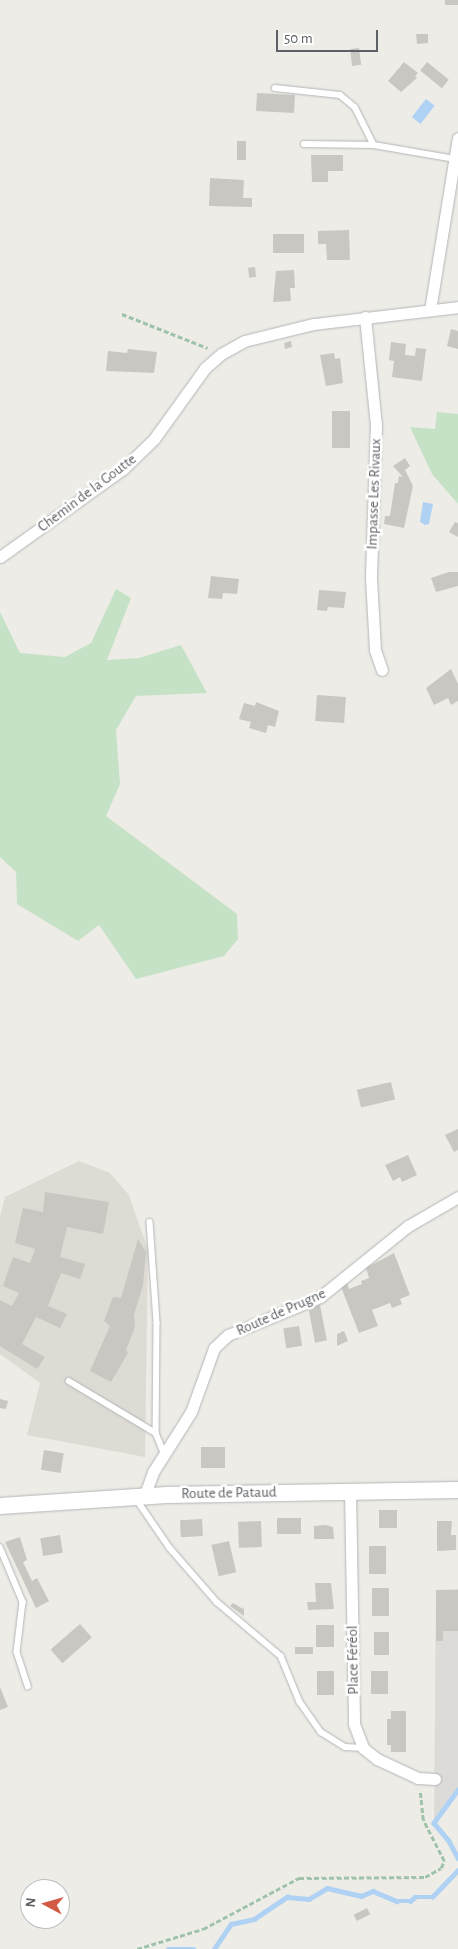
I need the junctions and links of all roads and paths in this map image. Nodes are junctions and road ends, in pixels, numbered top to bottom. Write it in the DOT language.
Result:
graph roads {
  1 [pos="275,88"];
  2 [pos="458,138"];
  3 [pos="304,144"];
  4 [pos="374,145"];
  5 [pos="454,159"];
  6 [pos="458,307"];
  7 [pos="430,310"];
  8 [pos="122,314"];
  9 [pos="365,317"];
  10 [pos="221,354"];
  11 [pos="0,557"];
  12 [pos="382,670"];
  13 [pos="458,1197"];
  14 [pos="150,1222"];
  15 [pos="69,1381"];
  16 [pos="156,1433"];
  17 [pos="165,1455"];
  18 [pos="350,1490"];
  19 [pos="458,1490"];
  20 [pos="140,1498"];
  21 [pos="0,1506"];
  22 [pos="0,1547"];
  23 [pos="28,1686"];
  24 [pos="363,1748"];
  25 [pos="418,1778"];
  26 [pos="435,1779"];
  27 [pos="137,1949"];
  1 -- 4 [label="lane"];
  2 -- 5 [label="street"];
  3 -- 4 [label="lane"];
  4 -- 5 [label="lane"];
  5 -- 7 [label="street"];
  6 -- 7 [label="street, Chemin de la Goutte"];
  7 -- 9 [label="street, Chemin de la Goutte"];
  8 -- 10 [label="path"];
  9 -- 10 [label="street, Chemin de la Goutte"];
  9 -- 12 [label="street, Impasse Les Rivaux"];
  10 -- 11 [label="street, Chemin de la Goutte"];
  13 -- 17 [label="street, Route de Prugne"];
  14 -- 16 [label="lane"];
  15 -- 16 [label="lane"];
  16 -- 17 [label="lane"];
  17 -- 20 [label="street, Route de Prugne"];
  18 -- 19 [label="street, Route de Pataud"];
  18 -- 20 [label="street, Route de Pataud"];
  18 -- 24 [label="street, Place Féréol"];
  20 -- 21 [label="street, Route de Pataud"];
  20 -- 24 [label="lane"];
  22 -- 23 [label="lane"];
  24 -- 25 [label="street"];
  25 -- 26 [label="street"];
  25 -- 27 [label="path"];
}
